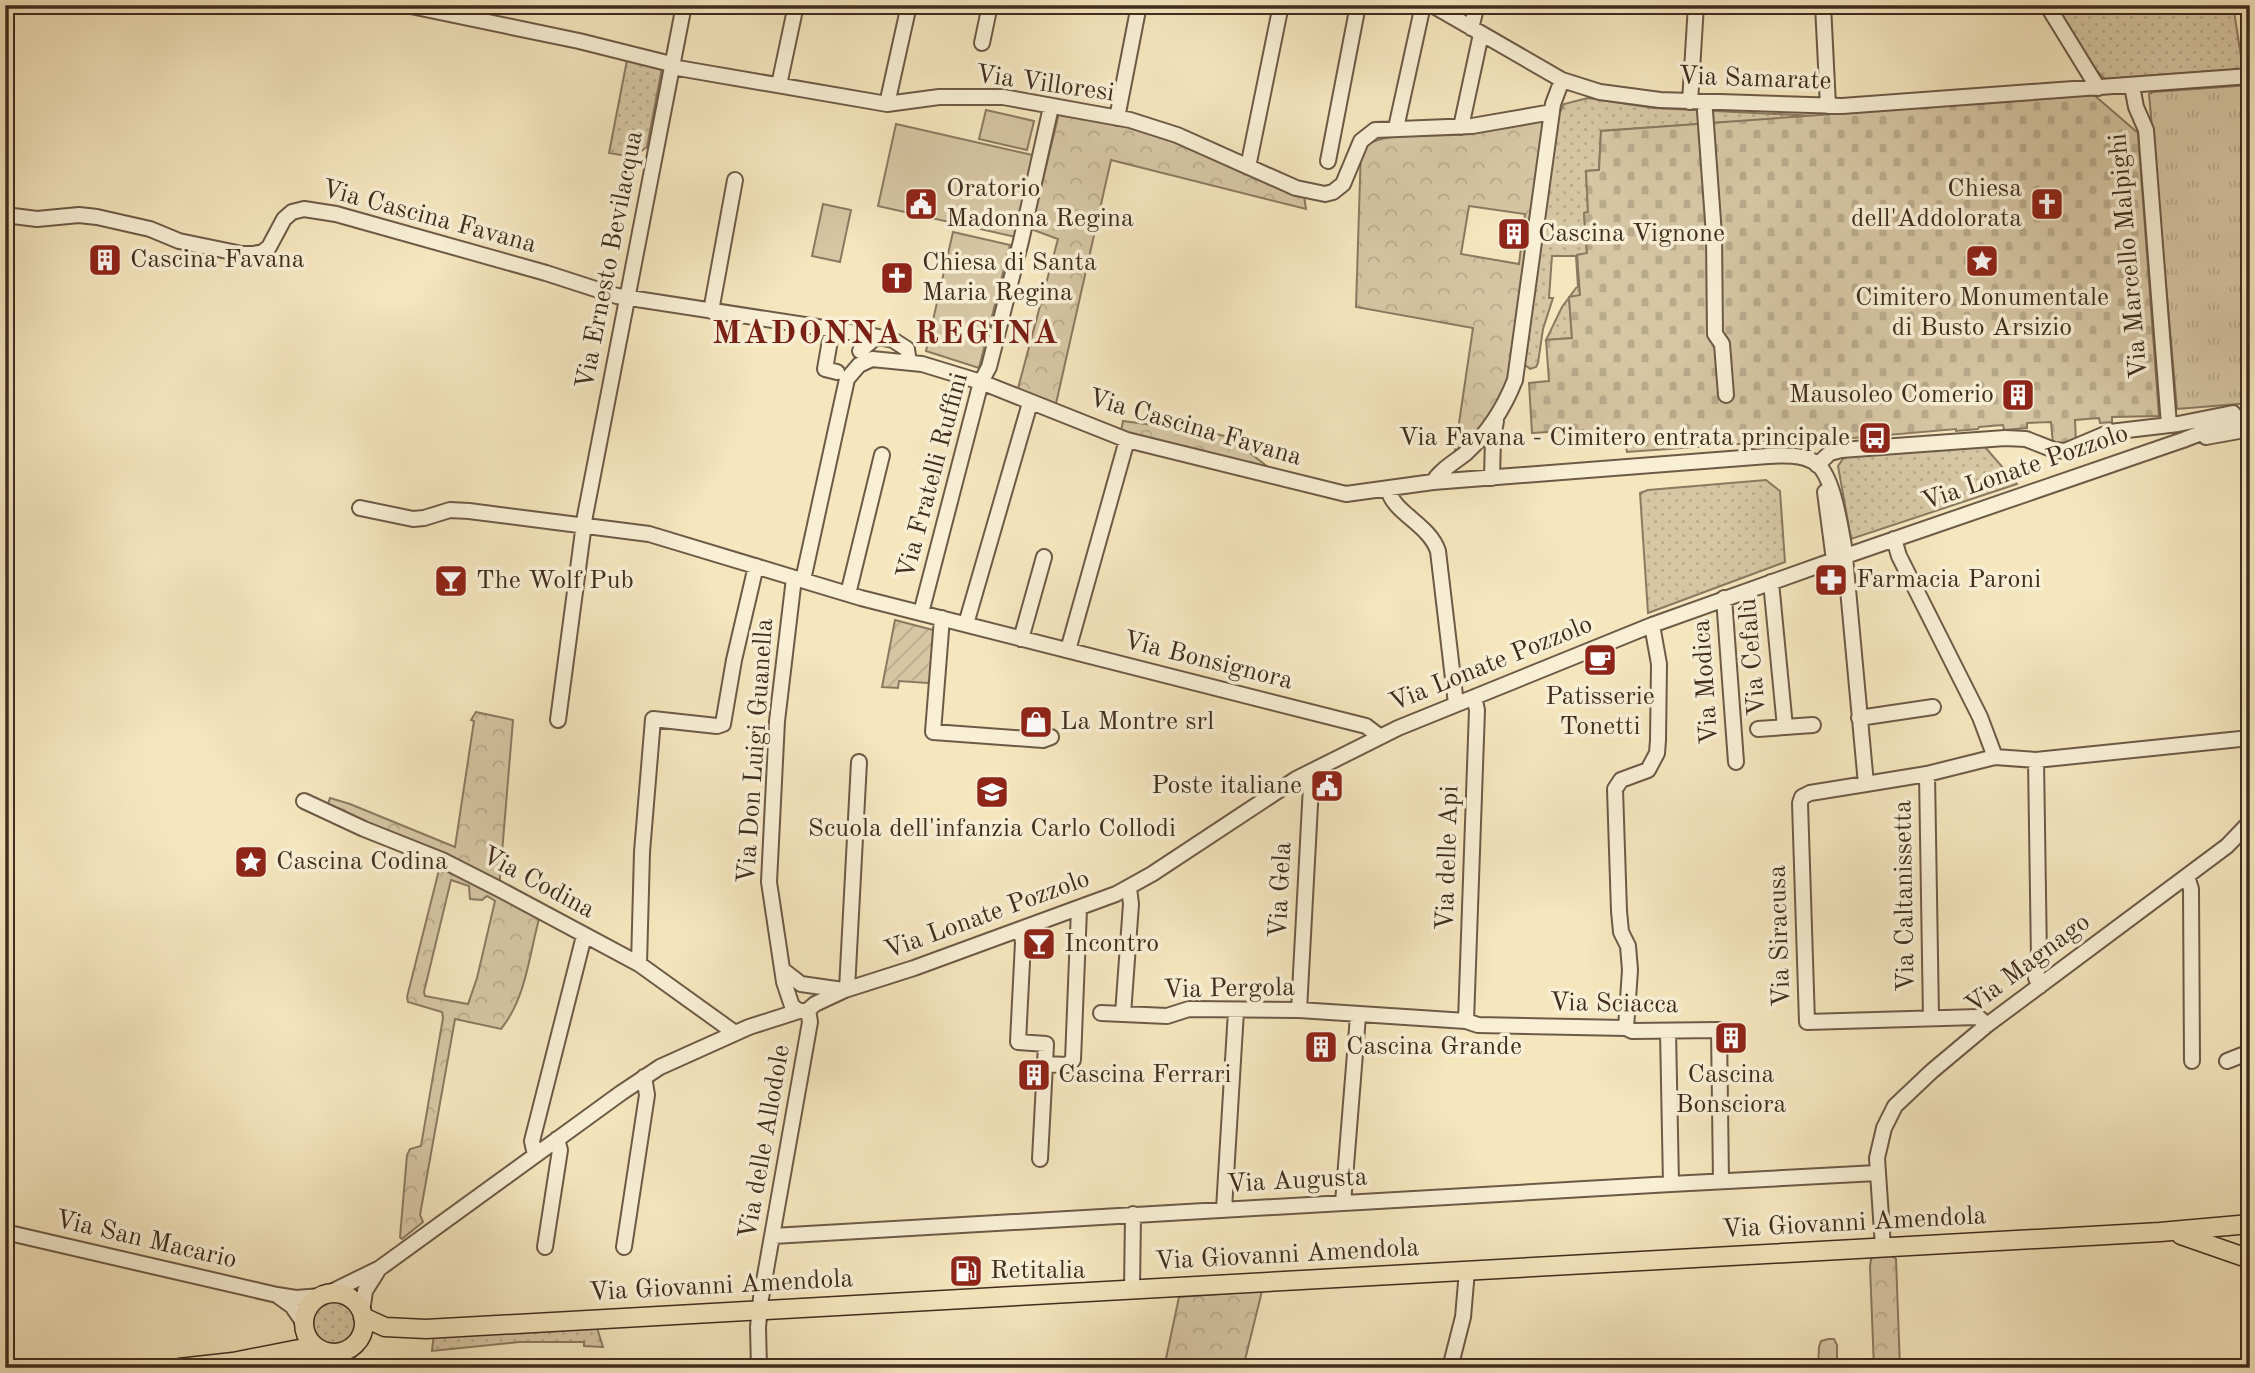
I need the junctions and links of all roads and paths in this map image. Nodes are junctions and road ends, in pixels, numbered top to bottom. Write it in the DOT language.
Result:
graph roads {
  1 [pos="406,5"];
  2 [pos="684,5"];
  3 [pos="796,5"];
  4 [pos="909,5"];
  5 [pos="990,5"];
  6 [pos="1139,5"];
  7 [pos="1281,5"];
  8 [pos="1358,5"];
  9 [pos="1423,5"];
  10 [pos="1432,5"];
  11 [pos="1477,5"];
  12 [pos="1696,5"];
  13 [pos="1823,5"];
  14 [pos="2047,5"];
  15 [pos="1476,31"];
  16 [pos="982,44"];
  17 [pos="672,67"];
  18 [pos="2250,76"];
  19 [pos="1562,80"];
  20 [pos="779,85"];
  21 [pos="2132,86"];
  22 [pos="2098,88"];
  23 [pos="1690,102"];
  24 [pos="887,104"];
  25 [pos="1828,106"];
  26 [pos="1051,107"];
  27 [pos="1705,111"];
  28 [pos="1552,112"];
  29 [pos="1117,118"];
  30 [pos="1461,127"];
  31 [pos="1396,128"];
  32 [pos="1328,161"];
  33 [pos="1248,167"];
  34 [pos="735,180"];
  35 [pos="5,215"];
  36 [pos="629,297"];
  37 [pos="711,311"];
  38 [pos="826,328"];
  39 [pos="876,337"];
  40 [pos="860,351"];
  41 [pos="908,356"];
  42 [pos="842,378"];
  43 [pos="981,382"];
  44 [pos="1726,395"];
  45 [pos="1030,403"];
  46 [pos="2250,412"];
  47 [pos="1496,419"];
  48 [pos="2169,425"];
  49 [pos="2250,429"];
  50 [pos="1127,440"];
  51 [pos="2183,440"];
  52 [pos="1493,445"];
  53 [pos="881,455"];
  54 [pos="1822,471"];
  55 [pos="1523,475"];
  56 [pos="1492,478"];
  57 [pos="1433,482"];
  58 [pos="1388,489"];
  59 [pos="360,508"];
  60 [pos="584,525"];
  61 [pos="1894,539"];
  62 [pos="1045,557"];
  63 [pos="1840,558"];
  64 [pos="756,566"];
  65 [pos="799,579"];
  66 [pos="1771,582"];
  67 [pos="848,594"];
  68 [pos="1724,598"];
  69 [pos="921,613"];
  70 [pos="942,618"];
  71 [pos="966,625"];
  72 [pos="1652,625"];
  73 [pos="1021,639"];
  74 [pos="1068,650"];
  75 [pos="1474,697"];
  76 [pos="1457,704"];
  77 [pos="1933,708"];
  78 [pos="1859,718"];
  79 [pos="558,720"];
  80 [pos="1814,725"];
  81 [pos="1785,727"];
  82 [pos="1758,729"];
  83 [pos="1379,736"];
  84 [pos="1051,737"];
  85 [pos="2250,738"];
  86 [pos="1995,757"];
  87 [pos="2036,760"];
  88 [pos="859,762"];
  89 [pos="1736,762"];
  90 [pos="1306,774"];
  91 [pos="1927,774"];
  92 [pos="1866,784"];
  93 [pos="304,801"];
  94 [pos="2250,822"];
  95 [pos="2187,876"];
  96 [pos="1129,888"];
  97 [pos="1079,909"];
  98 [pos="1021,930"];
  99 [pos="584,936"];
  100 [pos="639,964"];
  101 [pos="783,970"];
  102 [pos="2045,981"];
  103 [pos="805,984"];
  104 [pos="846,990"];
  105 [pos="800,1004"];
  106 [pos="1299,1010"];
  107 [pos="1236,1011"];
  108 [pos="1101,1013"];
  109 [pos="1123,1013"];
  110 [pos="1358,1016"];
  111 [pos="1931,1018"];
  112 [pos="1466,1021"];
  113 [pos="1987,1025"];
  114 [pos="1626,1028"];
  115 [pos="1668,1031"];
  116 [pos="735,1033"];
  117 [pos="2250,1052"];
  118 [pos="2192,1061"];
  119 [pos="2227,1061"];
  120 [pos="1045,1064"];
  121 [pos="644,1077"];
  122 [pos="557,1139"];
  123 [pos="535,1155"];
  124 [pos="1040,1159"];
  125 [pos="1877,1173"];
  126 [pos="1721,1181"];
  127 [pos="1671,1184"];
  128 [pos="1343,1203"];
  129 [pos="1224,1209"];
  130 [pos="1133,1214"];
  131 [pos="2250,1224"];
  132 [pos="5,1232"];
  133 [pos="2160,1232"];
  134 [pos="774,1236"];
  135 [pos="545,1247"];
  136 [pos="624,1247"];
  137 [pos="1883,1247"];
  138 [pos="2250,1259"];
  139 [pos="380,1268"];
  140 [pos="1467,1271"];
  141 [pos="765,1282"];
  142 [pos="1132,1290"];
  143 [pos="277,1295"];
  144 [pos="325,1295"];
  145 [pos="825,1308"];
  146 [pos="760,1311"];
  147 [pos="362,1315"];
  148 [pos="303,1324"];
  149 [pos="418,1329"];
  150 [pos="356,1343"];
  151 [pos="320,1350"];
  152 [pos="260,1357"];
  153 [pos="179,1368"];
  154 [pos="759,1368"];
  155 [pos="1450,1368"];
  1 -- 17 [label="street, Via Villoresi"];
  2 -- 17 [label="street, Via Ernesto Bevilacqua"];
  3 -- 20 [label="street"];
  4 -- 24 [label="street"];
  5 -- 16 [label="street"];
  6 -- 29 [label="street"];
  7 -- 33 [label="street"];
  8 -- 32 [label="street"];
  9 -- 31 [label="street"];
  10 -- 15 [label="street, Via Samarate"];
  11 -- 15 [label="street"];
  12 -- 23 [label="street"];
  13 -- 25 [label="street"];
  14 -- 22 [label="street"];
  15 -- 19 [label="street, Via Samarate"];
  15 -- 30 [label="street"];
  17 -- 20 [label="street, Via Villoresi"];
  17 -- 36 [label="street, Via Ernesto Bevilacqua"];
  18 -- 21 [label="street, Via Samarate"];
  19 -- 23 [label="street, Via Samarate"];
  19 -- 28 [label="street"];
  20 -- 24 [label="street, Via Villoresi"];
  21 -- 22 [label="street, Via Samarate"];
  21 -- 48 [label="street, Via Marcello Malpighi"];
  22 -- 25 [label="street, Via Samarate"];
  23 -- 25 [label="street, Via Samarate"];
  24 -- 26 [label="street, Via Villoresi"];
  26 -- 29 [label="street, Via Villoresi"];
  26 -- 43 [label="street, Via Fratelli Ruffini"];
  27 -- 44 [label="street"];
  28 -- 30 [label="street, Via Villoresi"];
  28 -- 47 [label="street"];
  29 -- 33 [label="street, Via Villoresi"];
  30 -- 31 [label="street, Via Villoresi"];
  31 -- 33 [label="street, Via Villoresi"];
  34 -- 37 [label="street"];
  35 -- 36 [label="street, Via Cascina Favana"];
  36 -- 37 [label="street, Via Cascina Favana"];
  36 -- 60 [label="street, Via Ernesto Bevilacqua"];
  37 -- 38 [label="street, Via Cascina Favana"];
  38 -- 39 [label="street, Via Cascina Favana"];
  38 -- 42 [label="street"];
  39 -- 40 [label="street"];
  39 -- 41 [label="street, Via Cascina Favana"];
  42 -- 43 [label="street, Via Cascina Favana"];
  42 -- 65 [label="street, Via Don Luigi Guanella"];
  43 -- 45 [label="street, Via Cascina Favana"];
  43 -- 69 [label="street, Via Fratelli Ruffini"];
  45 -- 50 [label="street, Via Cascina Favana"];
  45 -- 71 [label="street"];
  46 -- 48 [label="street"];
  46 -- 51 [label="street"];
  47 -- 52 [label="street"];
  47 -- 57 [label="street"];
  48 -- 54 [label="street"];
  49 -- 51 [label="street"];
  50 -- 58 [label="street, Via Cascina Favana"];
  50 -- 74 [label="street"];
  51 -- 61 [label="street, Via Lonate Pozzolo"];
  52 -- 55 [label="street"];
  52 -- 56 [label="street"];
  53 -- 67 [label="street"];
  54 -- 55 [label="street, Via Cascina Favana"];
  54 -- 63 [label="street"];
  55 -- 56 [label="street, Via Cascina Favana"];
  56 -- 57 [label="street, Via Cascina Favana"];
  57 -- 58 [label="street, Via Cascina Favana"];
  58 -- 76 [label="street"];
  59 -- 60 [label="street, Via Bonsignora"];
  60 -- 64 [label="street, Via Bonsignora"];
  60 -- 79 [label="street"];
  61 -- 63 [label="street, Via Lonate Pozzolo"];
  61 -- 86 [label="street"];
  62 -- 73 [label="street"];
  63 -- 66 [label="street, Via Lonate Pozzolo"];
  63 -- 78 [label="street"];
  64 -- 65 [label="street, Via Bonsignora"];
  64 -- 100 [label="street"];
  65 -- 67 [label="street, Via Bonsignora"];
  65 -- 101 [label="street, Via Don Luigi Guanella"];
  66 -- 68 [label="street, Via Lonate Pozzolo"];
  66 -- 81 [label="street, Via Cefalù"];
  67 -- 69 [label="street, Via Bonsignora"];
  68 -- 72 [label="street, Via Lonate Pozzolo"];
  68 -- 89 [label="street, Via Modica"];
  69 -- 70 [label="street, Via Bonsignora"];
  70 -- 71 [label="street, Via Bonsignora"];
  70 -- 84 [label="street"];
  71 -- 73 [label="street, Via Bonsignora"];
  72 -- 75 [label="street, Via Lonate Pozzolo"];
  72 -- 114 [label="street"];
  73 -- 74 [label="street, Via Bonsignora"];
  74 -- 83 [label="street, Via Bonsignora"];
  75 -- 76 [label="street, Via Lonate Pozzolo"];
  75 -- 112 [label="street, Via delle Api"];
  76 -- 83 [label="street, Via Lonate Pozzolo"];
  77 -- 78 [label="street"];
  78 -- 92 [label="street"];
  80 -- 81 [label="street, Via Cefalù"];
  81 -- 82 [label="street, Via Cefalù"];
  83 -- 90 [label="street, Via Lonate Pozzolo"];
  85 -- 87 [label="street"];
  86 -- 87 [label="street"];
  86 -- 91 [label="street"];
  87 -- 102 [label="street"];
  88 -- 104 [label="street"];
  90 -- 96 [label="street, Via Lonate Pozzolo"];
  90 -- 106 [label="street, Via Gela"];
  91 -- 92 [label="street"];
  91 -- 111 [label="street, Via Caltanissetta"];
  92 -- 111 [label="street, Via Siracusa"];
  93 -- 99 [label="street, Via Codina"];
  94 -- 95 [label="street, Via Magnago"];
  95 -- 102 [label="street, Via Magnago"];
  95 -- 118 [label="street"];
  96 -- 97 [label="street, Via Lonate Pozzolo"];
  96 -- 109 [label="street"];
  97 -- 98 [label="street, Via Lonate Pozzolo"];
  97 -- 120 [label="street"];
  98 -- 104 [label="street, Via Lonate Pozzolo"];
  98 -- 120 [label="street"];
  99 -- 100 [label="street, Via Codina"];
  99 -- 123 [label="street"];
  100 -- 116 [label="street, Via Codina"];
  101 -- 103 [label="street"];
  101 -- 105 [label="street, Via Don Luigi Guanella"];
  102 -- 113 [label="street, Via Magnago"];
  103 -- 104 [label="street"];
  103 -- 105 [label="street"];
  103 -- 105 [label="street"];
  104 -- 105 [label="street, Via Lonate Pozzolo"];
  105 -- 116 [label="street, Via Lonate Pozzolo"];
  105 -- 134 [label="street, Via delle Allodole"];
  106 -- 107 [label="street, Via Pergola"];
  106 -- 110 [label="street, Via Pergola"];
  107 -- 109 [label="street, Via Pergola"];
  107 -- 129 [label="street"];
  108 -- 109 [label="street, Via Pergola"];
  110 -- 112 [label="street, Via Sciacca"];
  110 -- 128 [label="street"];
  111 -- 113 [label="street, Via Siracusa"];
  112 -- 114 [label="street, Via Sciacca"];
  113 -- 125 [label="street, Via Magnago"];
  114 -- 115 [label="street, Via Sciacca"];
  115 -- 126 [label="street, Via Sciacca"];
  115 -- 127 [label="street"];
  116 -- 121 [label="street"];
  117 -- 119 [label="street"];
  120 -- 124 [label="street"];
  121 -- 122 [label="street"];
  121 -- 136 [label="street"];
  122 -- 123 [label="street"];
  122 -- 135 [label="street"];
  123 -- 139 [label="street"];
  125 -- 126 [label="street"];
  125 -- 137 [label="street, Via Magnago"];
  126 -- 127 [label="street"];
  127 -- 128 [label="street, Via Augusta"];
  128 -- 129 [label="street, Via Augusta"];
  129 -- 130 [label="street, Via Augusta"];
  130 -- 134 [label="street, Via Augusta"];
  130 -- 142 [label="street"];
  131 -- 133 [label="main road, Via Giovanni Amendola"];
  132 -- 143 [label="street, Via San Macario"];
  133 -- 137 [label="main road, Via Giovanni Amendola"];
  133 -- 138 [label="main road, Via Giovanni Amendola"];
  134 -- 141 [label="street, Via delle Allodole"];
  137 -- 140 [label="main road, Via Giovanni Amendola"];
  139 -- 144 [label="street"];
  139 -- 147 [label="street"];
  140 -- 142 [label="main road, Via Giovanni Amendola"];
  140 -- 155 [label="street"];
  141 -- 145 [label="street"];
  141 -- 146 [label="street, Via delle Allodole"];
  142 -- 145 [label="main road, Via Giovanni Amendola"];
  143 -- 144 [label="street, Via San Macario"];
  143 -- 148 [label="street"];
  144 -- 147 [label="main road"];
  144 -- 148 [label="main road"];
  145 -- 146 [label="main road, Via Giovanni Amendola"];
  146 -- 149 [label="main road, Via Giovanni Amendola"];
  146 -- 154 [label="street, Via delle Allodole"];
  147 -- 149 [label="main road"];
  147 -- 150 [label="main road"];
  148 -- 151 [label="main road"];
  148 -- 152 [label="main road"];
  149 -- 150 [label="main road"];
  150 -- 151 [label="main road"];
  151 -- 152 [label="main road"];
  152 -- 153 [label="main road"];
}
